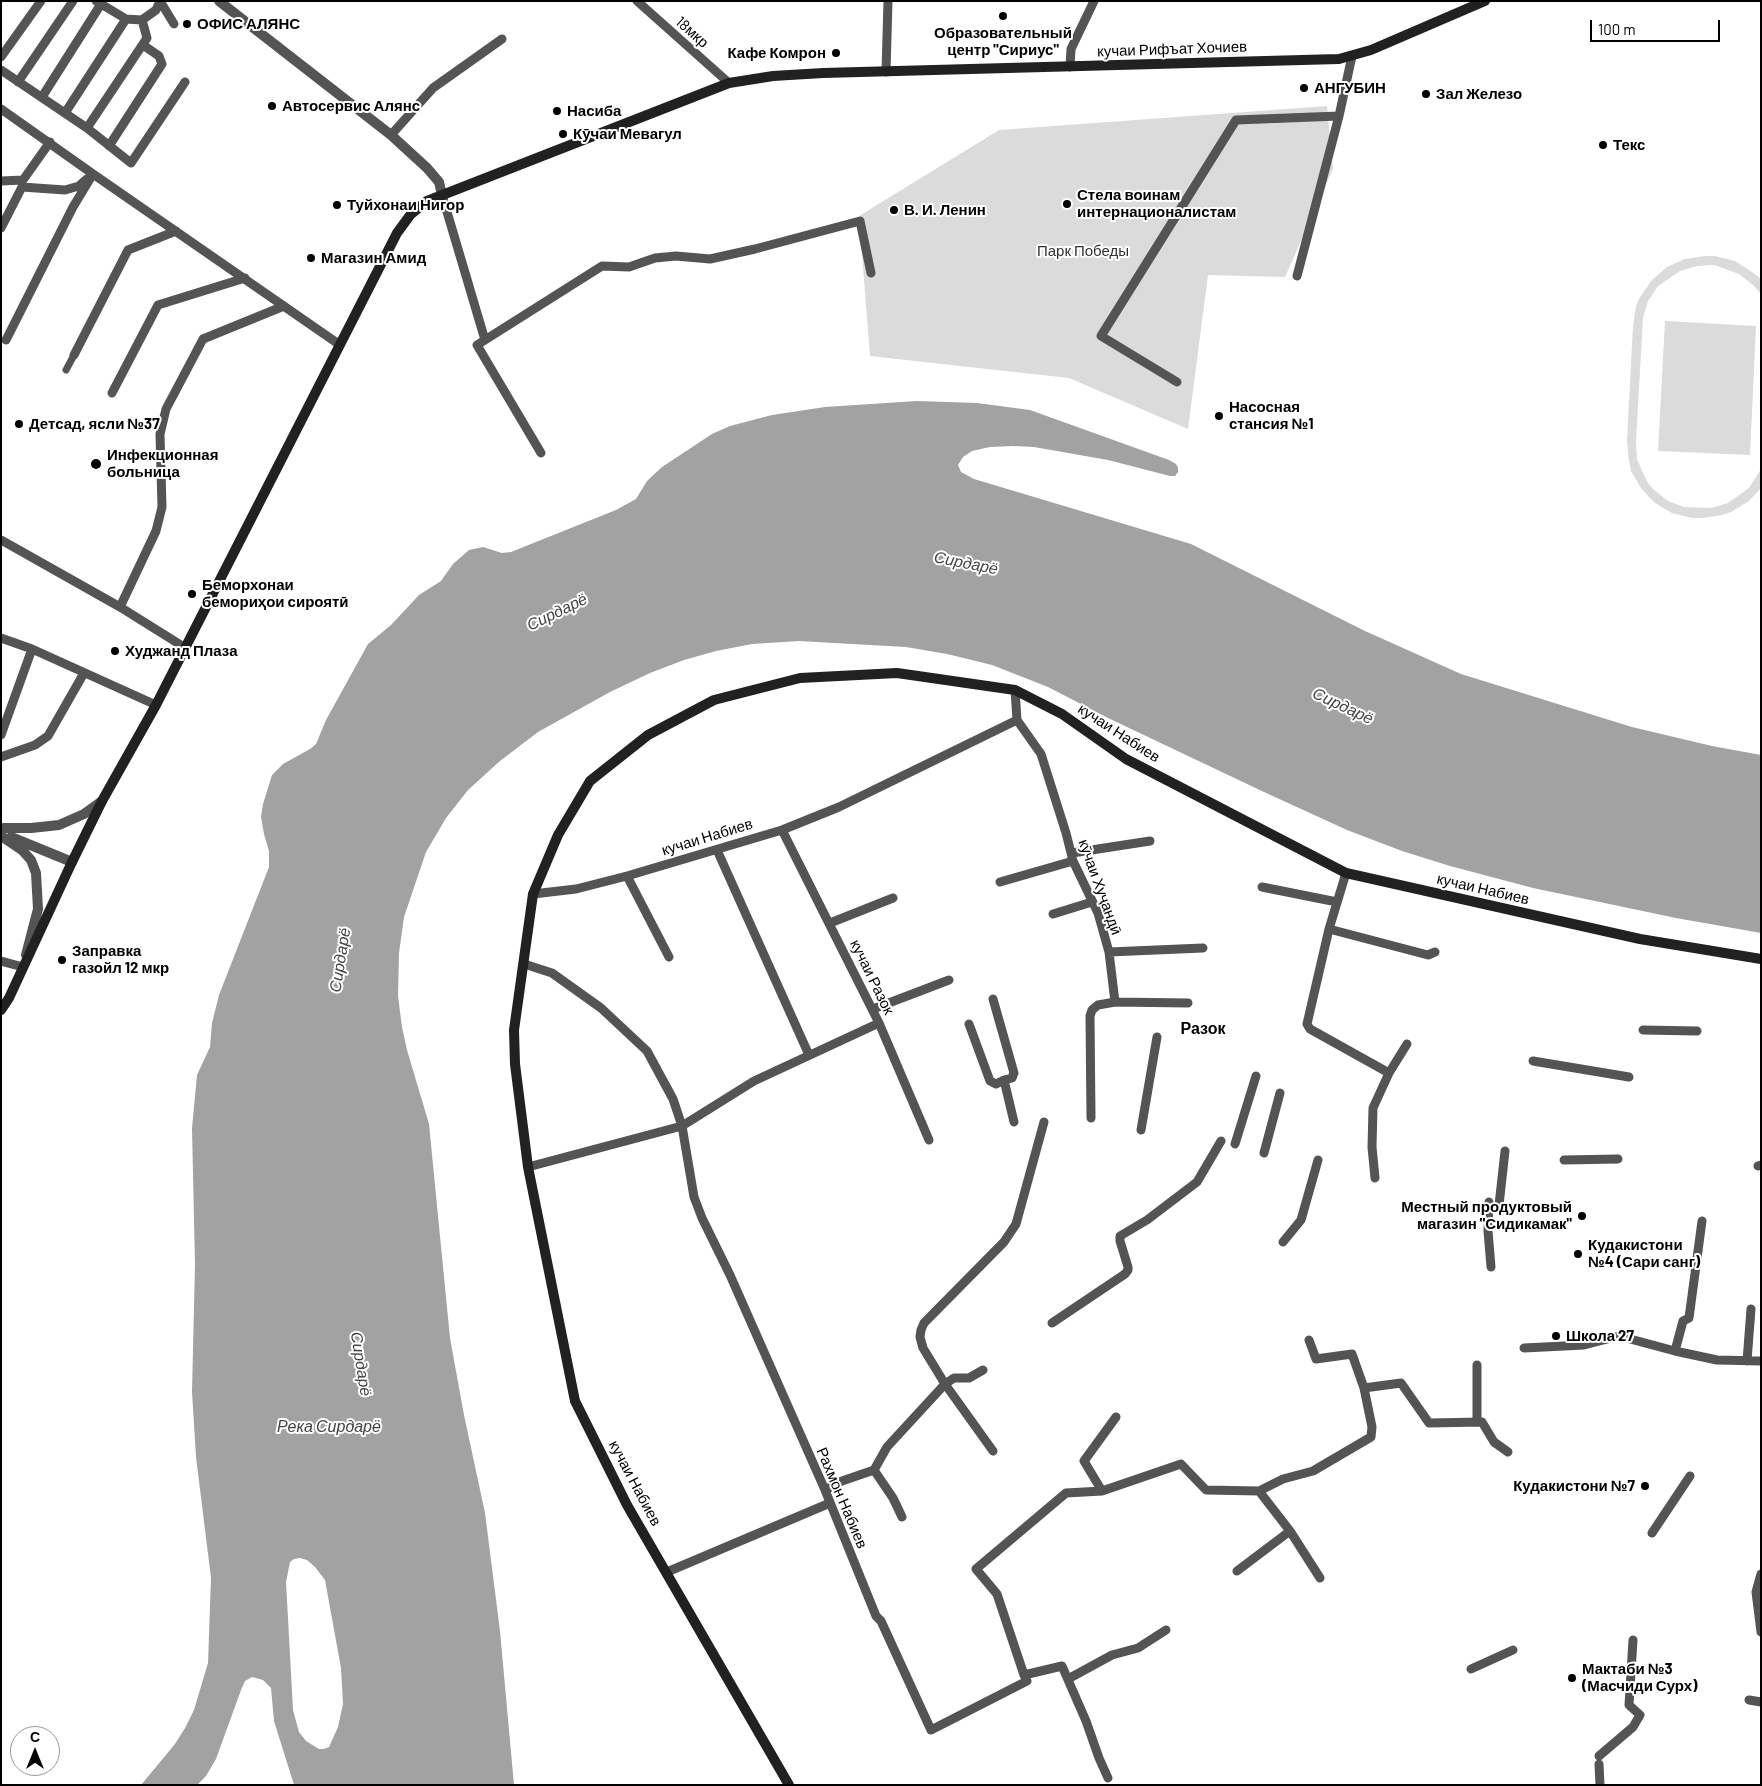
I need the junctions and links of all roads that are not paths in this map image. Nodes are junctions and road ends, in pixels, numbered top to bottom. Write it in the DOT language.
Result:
graph roads {
  1 [pos="41,1"];
  2 [pos="73,1"];
  3 [pos="219,1"];
  4 [pos="637,1"];
  5 [pos="888,1"];
  6 [pos="1094,1"];
  7 [pos="1485,1"];
  8 [pos="98,3"];
  9 [pos="126,19"];
  10 [pos="142,20"];
  11 [pos="174,24"];
  12 [pos="502,39"];
  13 [pos="143,45"];
  14 [pos="1352,56"];
  15 [pos="1,57"];
  16 [pos="1070,67"];
  17 [pos="1,70"];
  18 [pos="886,72"];
  19 [pos="18,82"];
  20 [pos="185,82"];
  21 [pos="729,83"];
  22 [pos="42,97"];
  23 [pos="1,109"];
  24 [pos="65,113"];
  25 [pos="1339,116"];
  26 [pos="87,128"];
  27 [pos="391,135"];
  28 [pos="50,142"];
  29 [pos="109,146"];
  30 [pos="93,174"];
  31 [pos="1,181"];
  32 [pos="442,195"];
  33 [pos="1,228"];
  34 [pos="176,231"];
  35 [pos="871,274"];
  36 [pos="1297,276"];
  37 [pos="245,278"];
  38 [pos="284,306"];
  39 [pos="6,340"];
  40 [pos="485,340"];
  41 [pos="340,344"];
  42 [pos="74,355"];
  43 [pos="66,370"];
  44 [pos="1177,382"];
  45 [pos="112,393"];
  46 [pos="541,453"];
  47 [pos="1,540"];
  48 [pos="120,607"];
  49 [pos="1,638"];
  50 [pos="184,646"];
  51 [pos="32,649"];
  52 [pos="84,673"];
  53 [pos="1015,690"];
  54 [pos="156,705"];
  55 [pos="1017,720"];
  56 [pos="1,734"];
  57 [pos="1,757"];
  58 [pos="102,801"];
  59 [pos="1,828"];
  60 [pos="782,830"];
  61 [pos="1,834"];
  62 [pos="1150,841"];
  63 [pos="717,850"];
  64 [pos="1072,857"];
  65 [pos="72,862"];
  66 [pos="1346,873"];
  67 [pos="627,876"];
  68 [pos="1000,882"];
  69 [pos="1262,887"];
  70 [pos="533,894"];
  71 [pos="893,898"];
  72 [pos="1092,902"];
  73 [pos="1337,902"];
  74 [pos="1053,914"];
  75 [pos="830,923"];
  76 [pos="1329,929"];
  77 [pos="1203,948"];
  78 [pos="1109,952"];
  79 [pos="1436,952"];
  80 [pos="669,957"];
  81 [pos="1761,959"];
  82 [pos="1,961"];
  83 [pos="524,964"];
  84 [pos="23,967"];
  85 [pos="949,980"];
  86 [pos="994,999"];
  87 [pos="1115,1002"];
  88 [pos="1188,1002"];
  89 [pos="873,1009"];
  90 [pos="1,1010"];
  91 [pos="879,1023"];
  92 [pos="968,1024"];
  93 [pos="1643,1030"];
  94 [pos="1697,1031"];
  95 [pos="1157,1037"];
  96 [pos="1407,1044"];
  97 [pos="809,1055"];
  98 [pos="1533,1061"];
  99 [pos="1389,1073"];
  100 [pos="1256,1076"];
  101 [pos="1629,1077"];
  102 [pos="1004,1080"];
  103 [pos="1280,1093"];
  104 [pos="1091,1118"];
  105 [pos="1014,1122"];
  106 [pos="1044,1122"];
  107 [pos="682,1126"];
  108 [pos="1141,1130"];
  109 [pos="929,1140"];
  110 [pos="1221,1141"];
  111 [pos="1234,1144"];
  112 [pos="1505,1151"];
  113 [pos="1264,1153"];
  114 [pos="1618,1159"];
  115 [pos="1318,1160"];
  116 [pos="1564,1160"];
  117 [pos="528,1167"];
  118 [pos="1375,1178"];
  119 [pos="1489,1202"];
  120 [pos="1499,1205"];
  121 [pos="1702,1221"];
  122 [pos="1283,1242"];
  123 [pos="1491,1266"];
  124 [pos="1751,1309"];
  125 [pos="1052,1323"];
  126 [pos="1310,1340"];
  127 [pos="1524,1348"];
  128 [pos="1675,1351"];
  129 [pos="1747,1361"];
  130 [pos="1761,1361"];
  131 [pos="1477,1365"];
  132 [pos="983,1370"];
  133 [pos="945,1384"];
  134 [pos="1364,1388"];
  135 [pos="1116,1418"];
  136 [pos="1476,1422"];
  137 [pos="993,1450"];
  138 [pos="1508,1452"];
  139 [pos="874,1470"];
  140 [pos="1690,1476"];
  141 [pos="825,1490"];
  142 [pos="1102,1491"];
  143 [pos="1259,1491"];
  144 [pos="830,1503"];
  145 [pos="902,1517"];
  146 [pos="1290,1531"];
  147 [pos="1652,1533"];
  148 [pos="1237,1571"];
  149 [pos="667,1572"];
  150 [pos="1761,1574"];
  151 [pos="1320,1578"];
  152 [pos="1166,1630"];
  153 [pos="1761,1632"];
  154 [pos="1633,1640"];
  155 [pos="1513,1650"];
  156 [pos="1471,1669"];
  157 [pos="1024,1675"];
  158 [pos="1068,1680"];
  159 [pos="1749,1700"];
  160 [pos="1761,1702"];
  161 [pos="1108,1778"];
  162 [pos="789,1785"];
  163 [pos="1600,1785"];
  1 -- 15 [label="street"];
  2 -- 19 [label="street"];
  3 -- 27 [label="street"];
  4 -- 21 [label="street, 18мкр"];
  5 -- 18 [label="street"];
  6 -- 16 [label="street"];
  7 -- 14 [label="main road, кучаи Рифъат Хочиев"];
  8 -- 9 [label="street"];
  8 -- 22 [label="street"];
  9 -- 10 [label="street"];
  9 -- 24 [label="street"];
  10 -- 11 [label="street"];
  10 -- 13 [label="street"];
  12 -- 27 [label="street"];
  13 -- 26 [label="street"];
  13 -- 29 [label="street"];
  14 -- 16 [label="main road, кучаи Рифъат Хочиев"];
  14 -- 25 [label="street"];
  16 -- 18 [label="main road, кучаи Рифъат Хочиев"];
  17 -- 19 [label="street"];
  18 -- 21 [label="main road, кучаи Рифъат Хочиев"];
  19 -- 22 [label="street"];
  20 -- 29 [label="street"];
  21 -- 32 [label="main road, кучаи Рифъат Хочиев"];
  22 -- 24 [label="street"];
  23 -- 28 [label="street"];
  24 -- 26 [label="street"];
  25 -- 36 [label="street"];
  25 -- 44 [label="street"];
  26 -- 29 [label="street"];
  27 -- 32 [label="street"];
  28 -- 30 [label="street"];
  28 -- 31 [label="street"];
  30 -- 33 [label="street"];
  30 -- 34 [label="street"];
  30 -- 39 [label="street"];
  32 -- 40 [label="street"];
  32 -- 41 [label="main road, кучаи Рифъат Хочиев"];
  34 -- 37 [label="street"];
  34 -- 42 [label="street"];
  35 -- 40 [label="street"];
  37 -- 38 [label="street"];
  37 -- 45 [label="street"];
  38 -- 41 [label="street"];
  38 -- 48 [label="street"];
  40 -- 46 [label="street"];
  41 -- 50 [label="main road, кучаи Рифъат Хочиев"];
  42 -- 43 [label="street"];
  47 -- 48 [label="street"];
  48 -- 50 [label="street"];
  49 -- 51 [label="street"];
  50 -- 54 [label="main road, кучаи Рифъат Хочиев"];
  51 -- 52 [label="street"];
  51 -- 56 [label="street"];
  52 -- 54 [label="street"];
  52 -- 57 [label="street"];
  53 -- 55 [label="street"];
  53 -- 66 [label="main road, кучаи Набиев"];
  53 -- 70 [label="main road, кучаи Набиев"];
  54 -- 58 [label="main road, кучаи Рифъат Хочиев"];
  55 -- 60 [label="street, кучаи Набиев"];
  55 -- 64 [label="street, кӯчаи Хуҷандӣ"];
  58 -- 59 [label="street"];
  58 -- 65 [label="main road, кучаи Рифъат Хочиев"];
  60 -- 63 [label="street, кучаи Набиев"];
  60 -- 75 [label="street, кучаи Разок"];
  61 -- 65 [label="street"];
  61 -- 84 [label="street"];
  62 -- 64 [label="street"];
  63 -- 67 [label="street, кучаи Набиев"];
  63 -- 97 [label="street"];
  64 -- 68 [label="street"];
  64 -- 72 [label="street, кӯчаи Хуҷандӣ"];
  65 -- 84 [label="main road, кучаи Рифъат Хочиев"];
  66 -- 73 [label="street"];
  66 -- 81 [label="main road, кучаи Набиев"];
  67 -- 70 [label="street, кучаи Набиев"];
  67 -- 80 [label="street"];
  69 -- 73 [label="street"];
  70 -- 83 [label="main road, кучаи Набиев"];
  71 -- 75 [label="street"];
  72 -- 74 [label="street"];
  72 -- 78 [label="street, кӯчаи Хуҷандӣ"];
  73 -- 76 [label="street"];
  75 -- 89 [label="street, кучаи Разок"];
  76 -- 79 [label="street"];
  76 -- 99 [label="street"];
  77 -- 78 [label="street"];
  78 -- 87 [label="street, кӯчаи Хуҷандӣ"];
  82 -- 84 [label="street"];
  83 -- 107 [label="street"];
  83 -- 117 [label="main road, кучаи Набиев"];
  84 -- 90 [label="main road, кучаи Рифъат Хочиев"];
  85 -- 89 [label="street"];
  86 -- 102 [label="street"];
  87 -- 88 [label="street"];
  87 -- 104 [label="street"];
  89 -- 91 [label="street, кучаи Разок"];
  91 -- 97 [label="street"];
  91 -- 109 [label="street, кучаи Разок"];
  92 -- 102 [label="street"];
  93 -- 94 [label="street"];
  95 -- 108 [label="street"];
  96 -- 99 [label="street"];
  97 -- 107 [label="street"];
  98 -- 101 [label="street"];
  99 -- 118 [label="street"];
  100 -- 111 [label="street"];
  102 -- 105 [label="street"];
  103 -- 113 [label="street"];
  106 -- 133 [label="street"];
  107 -- 117 [label="street"];
  107 -- 141 [label="street, Рахмон Набиев"];
  110 -- 125 [label="street"];
  112 -- 120 [label="street"];
  114 -- 116 [label="street"];
  115 -- 122 [label="street"];
  117 -- 149 [label="main road, кучаи Набиев"];
  119 -- 123 [label="street"];
  121 -- 128 [label="street"];
  124 -- 129 [label="street"];
  126 -- 134 [label="street"];
  127 -- 128 [label="street"];
  128 -- 129 [label="street"];
  129 -- 130 [label="street"];
  131 -- 136 [label="street"];
  132 -- 133 [label="street"];
  133 -- 137 [label="street"];
  133 -- 139 [label="street"];
  134 -- 136 [label="street"];
  134 -- 143 [label="street"];
  135 -- 142 [label="street"];
  136 -- 138 [label="street"];
  139 -- 141 [label="street"];
  139 -- 145 [label="street"];
  140 -- 147 [label="street"];
  141 -- 144 [label="street, Рахмон Набиев"];
  142 -- 143 [label="street"];
  142 -- 157 [label="street"];
  143 -- 146 [label="street"];
  144 -- 149 [label="street"];
  144 -- 157 [label="street, Рахмон Набиев"];
  146 -- 148 [label="street"];
  146 -- 151 [label="street"];
  149 -- 162 [label="main road, кучаи Набиев"];
  150 -- 153 [label="street"];
  152 -- 158 [label="street"];
  154 -- 163 [label="street"];
  155 -- 156 [label="street"];
  157 -- 158 [label="street"];
  158 -- 161 [label="street"];
  159 -- 160 [label="street"];
}
